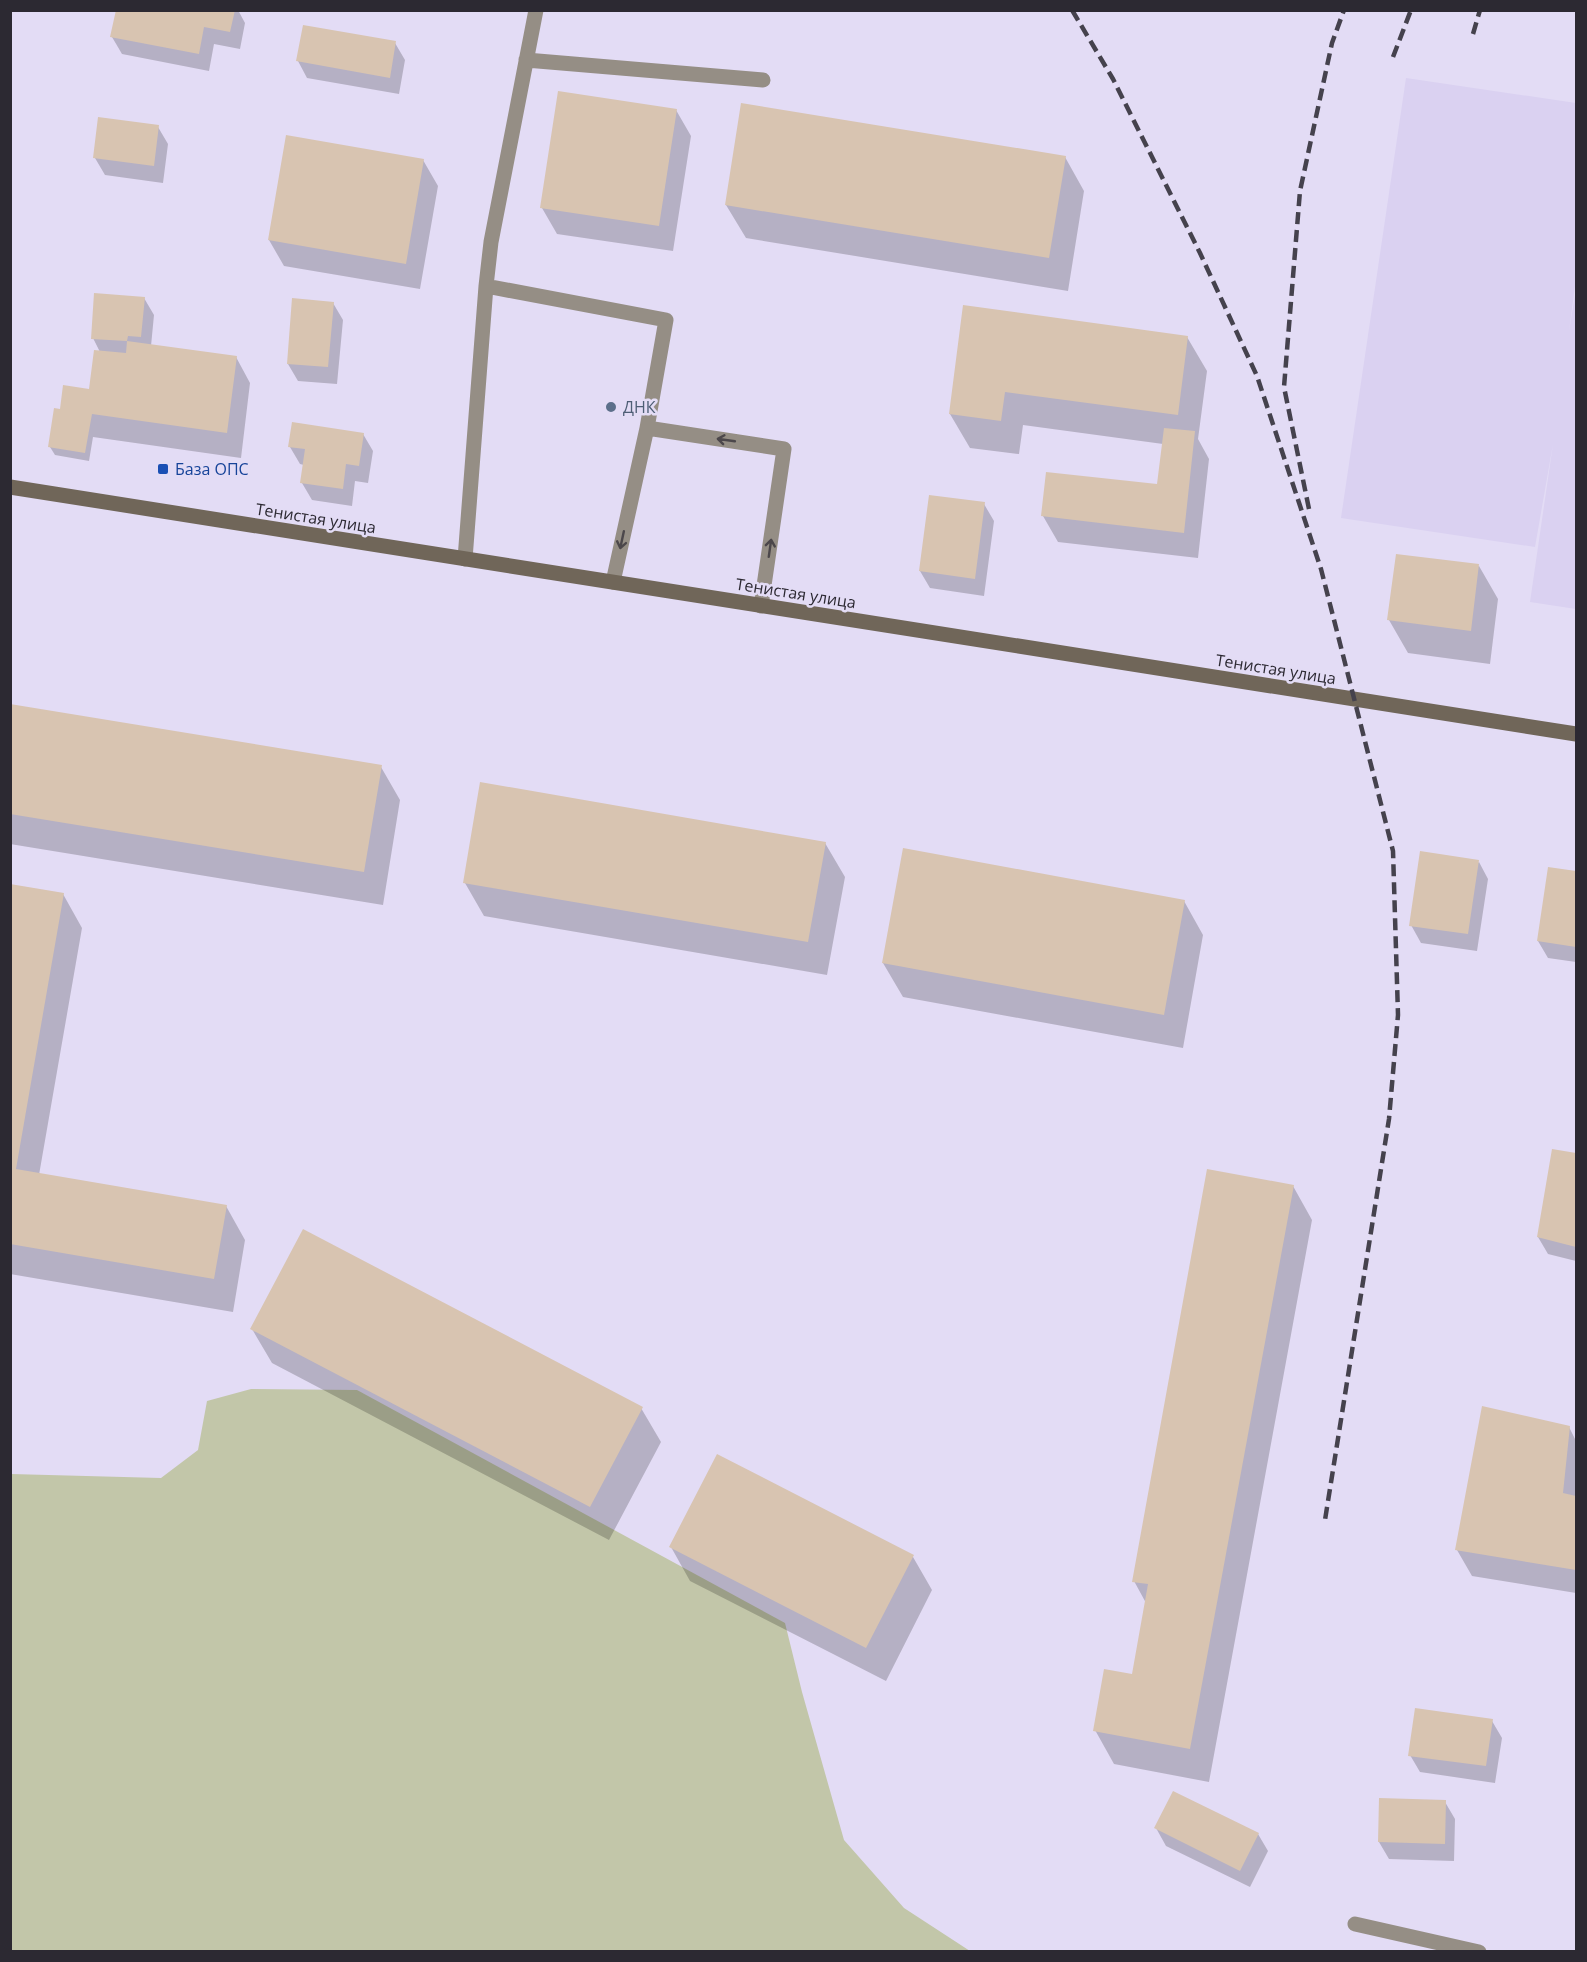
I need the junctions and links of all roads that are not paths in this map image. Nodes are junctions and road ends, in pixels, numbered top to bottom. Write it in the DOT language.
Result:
graph roads {
  1 [pos="536,10"];
  2 [pos="526,60"];
  3 [pos="763,80"];
  4 [pos="486,286"];
  5 [pos="647,428"];
  6 [pos="10,487"];
  7 [pos="465,559"];
  8 [pos="613,582"];
  9 [pos="761,606"];
  10 [pos="1576,734"];
  11 [pos="1354,1924"];
  12 [pos="1479,1952"];
  1 -- 2 [label="lane"];
  2 -- 3 [label="lane"];
  2 -- 4 [label="lane"];
  4 -- 5 [label="lane"];
  4 -- 7 [label="lane"];
  5 -- 8 [label="lane, one-way"];
  9 -- 5 [label="lane, one-way"];
  6 -- 7 [label="main road, Тенистая улица"];
  7 -- 8 [label="main road, Тенистая улица"];
  8 -- 9 [label="main road, Тенистая улица"];
  9 -- 10 [label="main road, Тенистая улица"];
  11 -- 12 [label="lane"];
}
